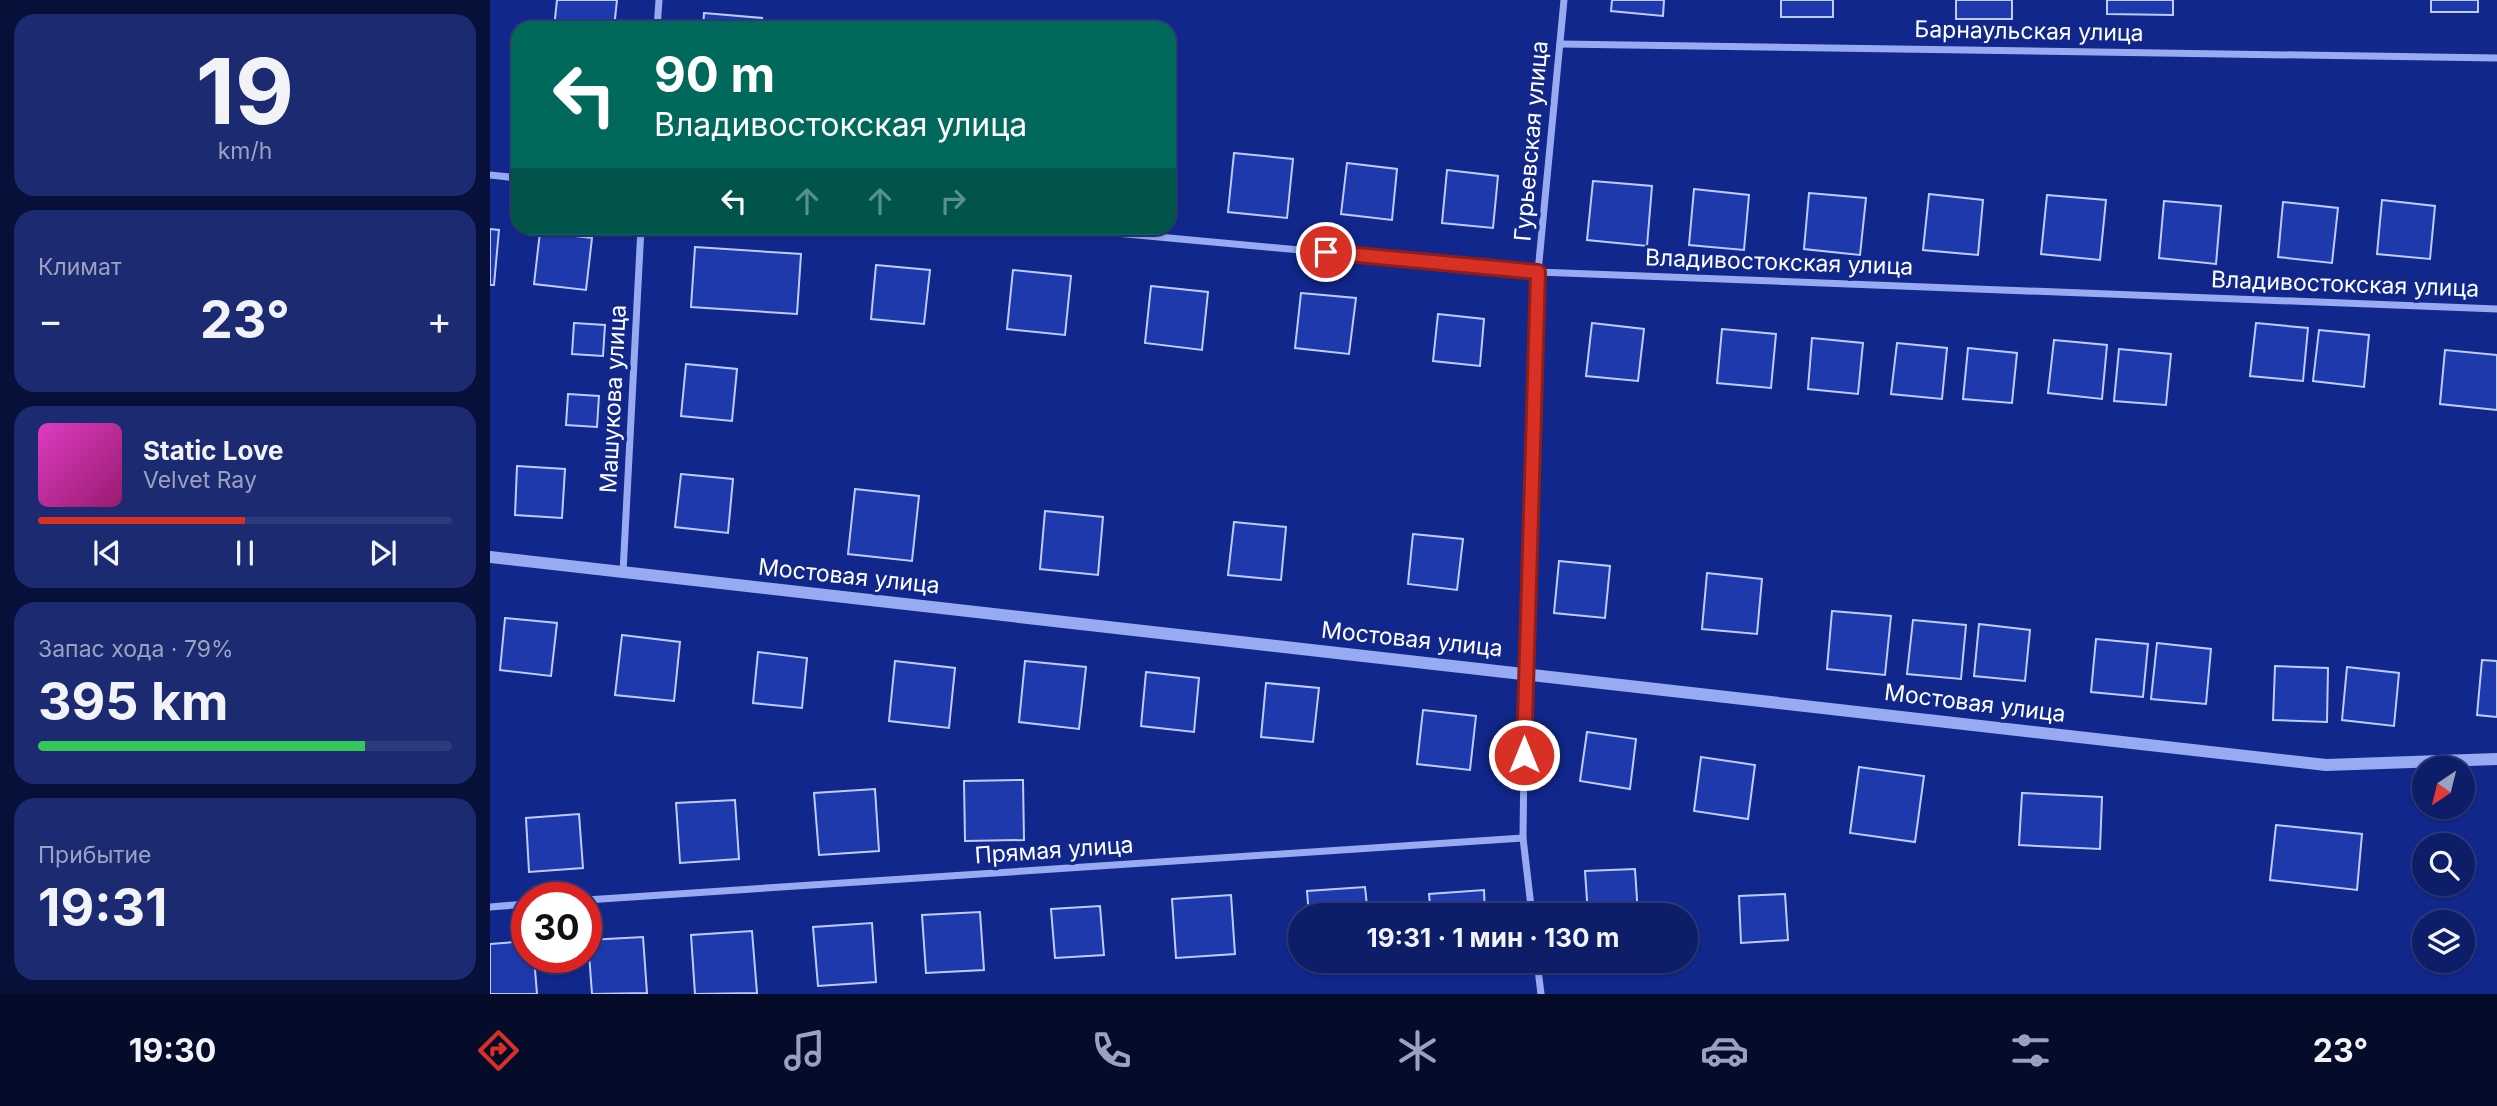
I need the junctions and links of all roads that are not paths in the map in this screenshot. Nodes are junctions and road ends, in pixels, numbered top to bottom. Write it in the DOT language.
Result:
graph roads {
  1 [pos="659,0"];
  2 [pos="1564,0"];
  3 [pos="658,21"];
  4 [pos="1560,44"];
  5 [pos="2497,58"];
  6 [pos="490,175"];
  7 [pos="511,177"];
  8 [pos="641,235"];
  9 [pos="1136,235"];
  10 [pos="1538,272"];
  11 [pos="2497,309"];
  12 [pos="490,557"];
  13 [pos="623,572"];
  14 [pos="1525,673"];
  15 [pos="2497,759"];
  16 [pos="1523,838"];
  17 [pos="602,899"];
  18 [pos="1531,903"];
  19 [pos="511,905"];
  20 [pos="490,907"];
  21 [pos="1538,973"];
  22 [pos="1541,994"];
  1 -- 3 [label="street"];
  2 -- 4 [label="street, Гурьевская улица"];
  4 -- 5 [label="street, Барнаульская улица"];
  4 -- 10 [label="street, Гурьевская улица"];
  6 -- 7 [label="street"];
  8 -- 13 [label="street, Машукова улица"];
  9 -- 10 [label="street, Владивостокская улица"];
  10 -- 11 [label="street, Владивостокская улица"];
  10 -- 14 [label="street, Гурьевская улица"];
  12 -- 13 [label="street, Мостовая улица"];
  13 -- 14 [label="street, Мостовая улица"];
  14 -- 15 [label="street, Мостовая улица"];
  14 -- 16 [label="street, Гурьевская улица"];
  16 -- 17 [label="street, Прямая улица"];
  16 -- 18 [label="street, Гурьевская улица"];
  19 -- 20 [label="street"];
  21 -- 22 [label="street"];
}
